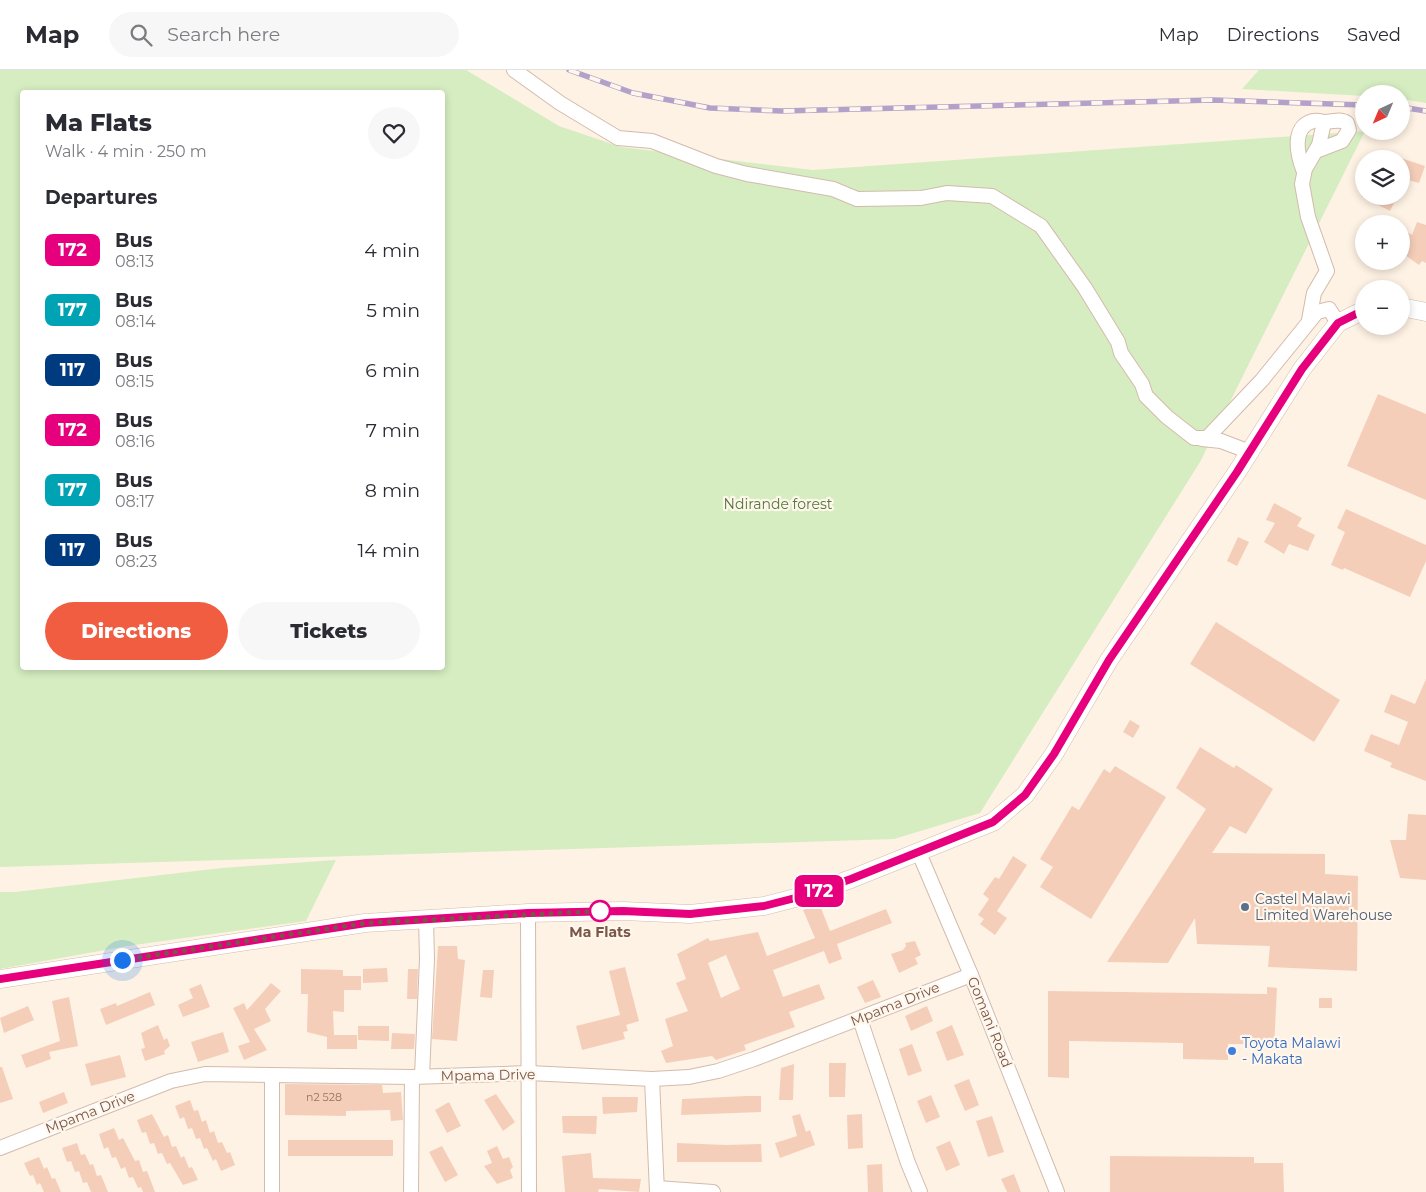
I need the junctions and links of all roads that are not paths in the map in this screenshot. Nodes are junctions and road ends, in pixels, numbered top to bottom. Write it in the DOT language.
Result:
graph roads {
  1 [pos="514,70"];
  2 [pos="1324,122"];
  3 [pos="1316,151"];
  4 [pos="1304,172"];
  5 [pos="1410,309"];
  6 [pos="1426,312"];
  7 [pos="1355,314"];
  8 [pos="1309,320"];
  9 [pos="1338,323"];
  10 [pos="1202,439"];
  11 [pos="1250,452"];
  12 [pos="919,853"];
  13 [pos="528,913"];
  14 [pos="426,919"];
  15 [pos="972,975"];
  16 [pos="0,979"];
  17 [pos="860,1019"];
  18 [pos="529,1073"];
  19 [pos="272,1076"];
  20 [pos="417,1076"];
  21 [pos="652,1079"];
  22 [pos="0,1148"];
  23 [pos="657,1190"];
  24 [pos="272,1192"];
  25 [pos="411,1192"];
  26 [pos="529,1192"];
  27 [pos="713,1192"];
  28 [pos="920,1192"];
  29 [pos="1057,1192"];
  1 -- 10 [label="street"];
  2 -- 3 [label="street"];
  2 -- 3 [label="street"];
  2 -- 4 [label="street"];
  3 -- 4 [label="street"];
  4 -- 8 [label="street"];
  5 -- 6 [label="street"];
  7 -- 9 [label="street"];
  8 -- 9 [label="street"];
  8 -- 10 [label="street"];
  9 -- 11 [label="street"];
  10 -- 11 [label="street"];
  11 -- 12 [label="street"];
  12 -- 13 [label="street"];
  12 -- 15 [label="street, Gomani Road"];
  13 -- 14 [label="street"];
  13 -- 18 [label="street"];
  14 -- 16 [label="street"];
  14 -- 20 [label="street"];
  15 -- 17 [label="street, Mpama Drive"];
  15 -- 29 [label="street, Gomani Road"];
  17 -- 21 [label="street, Mpama Drive"];
  17 -- 28 [label="street"];
  18 -- 20 [label="street, Mpama Drive"];
  18 -- 21 [label="street, Mpama Drive"];
  18 -- 26 [label="street"];
  19 -- 20 [label="street, Mpama Drive"];
  19 -- 22 [label="street, Mpama Drive"];
  19 -- 24 [label="street"];
  20 -- 25 [label="street"];
  21 -- 23 [label="street"];
  23 -- 27 [label="street"];
}
